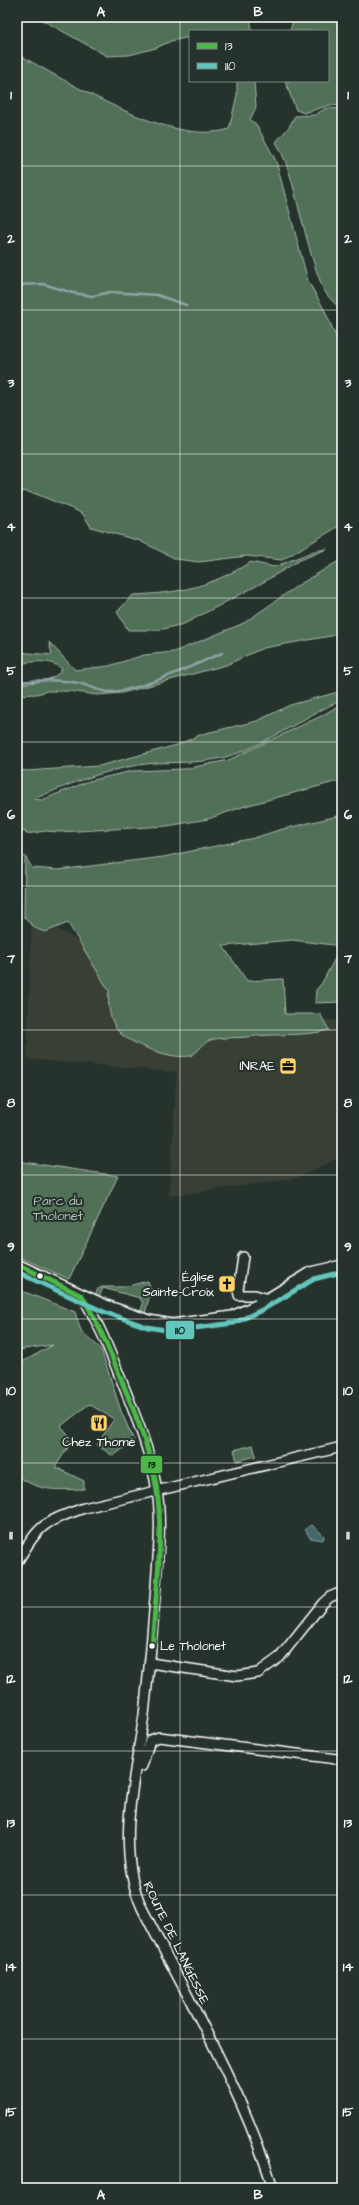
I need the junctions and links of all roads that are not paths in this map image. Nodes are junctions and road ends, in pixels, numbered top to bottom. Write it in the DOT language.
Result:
graph roads {
  1 [pos="243,1257"];
  2 [pos="17,1264"];
  3 [pos="342,1265"];
  4 [pos="82,1296"];
  5 [pos="268,1299"];
  6 [pos="342,1447"];
  7 [pos="157,1491"];
  8 [pos="17,1562"];
  9 [pos="342,1592"];
  10 [pos="150,1662"];
  11 [pos="337,1759"];
  12 [pos="136,1766"];
  13 [pos="273,2188"];
  1 -- 5 [label="street"];
  2 -- 4 [label="street"];
  3 -- 5 [label="street"];
  4 -- 5 [label="street"];
  4 -- 7 [label="street, ROUTE DE LANGESSE"];
  6 -- 7 [label="street"];
  7 -- 8 [label="street"];
  7 -- 10 [label="street, ROUTE DE LANGESSE"];
  9 -- 10 [label="street"];
  10 -- 12 [label="street, ROUTE DE LANGESSE"];
  11 -- 12 [label="street"];
  12 -- 13 [label="street, ROUTE DE LANGESSE"];
}
